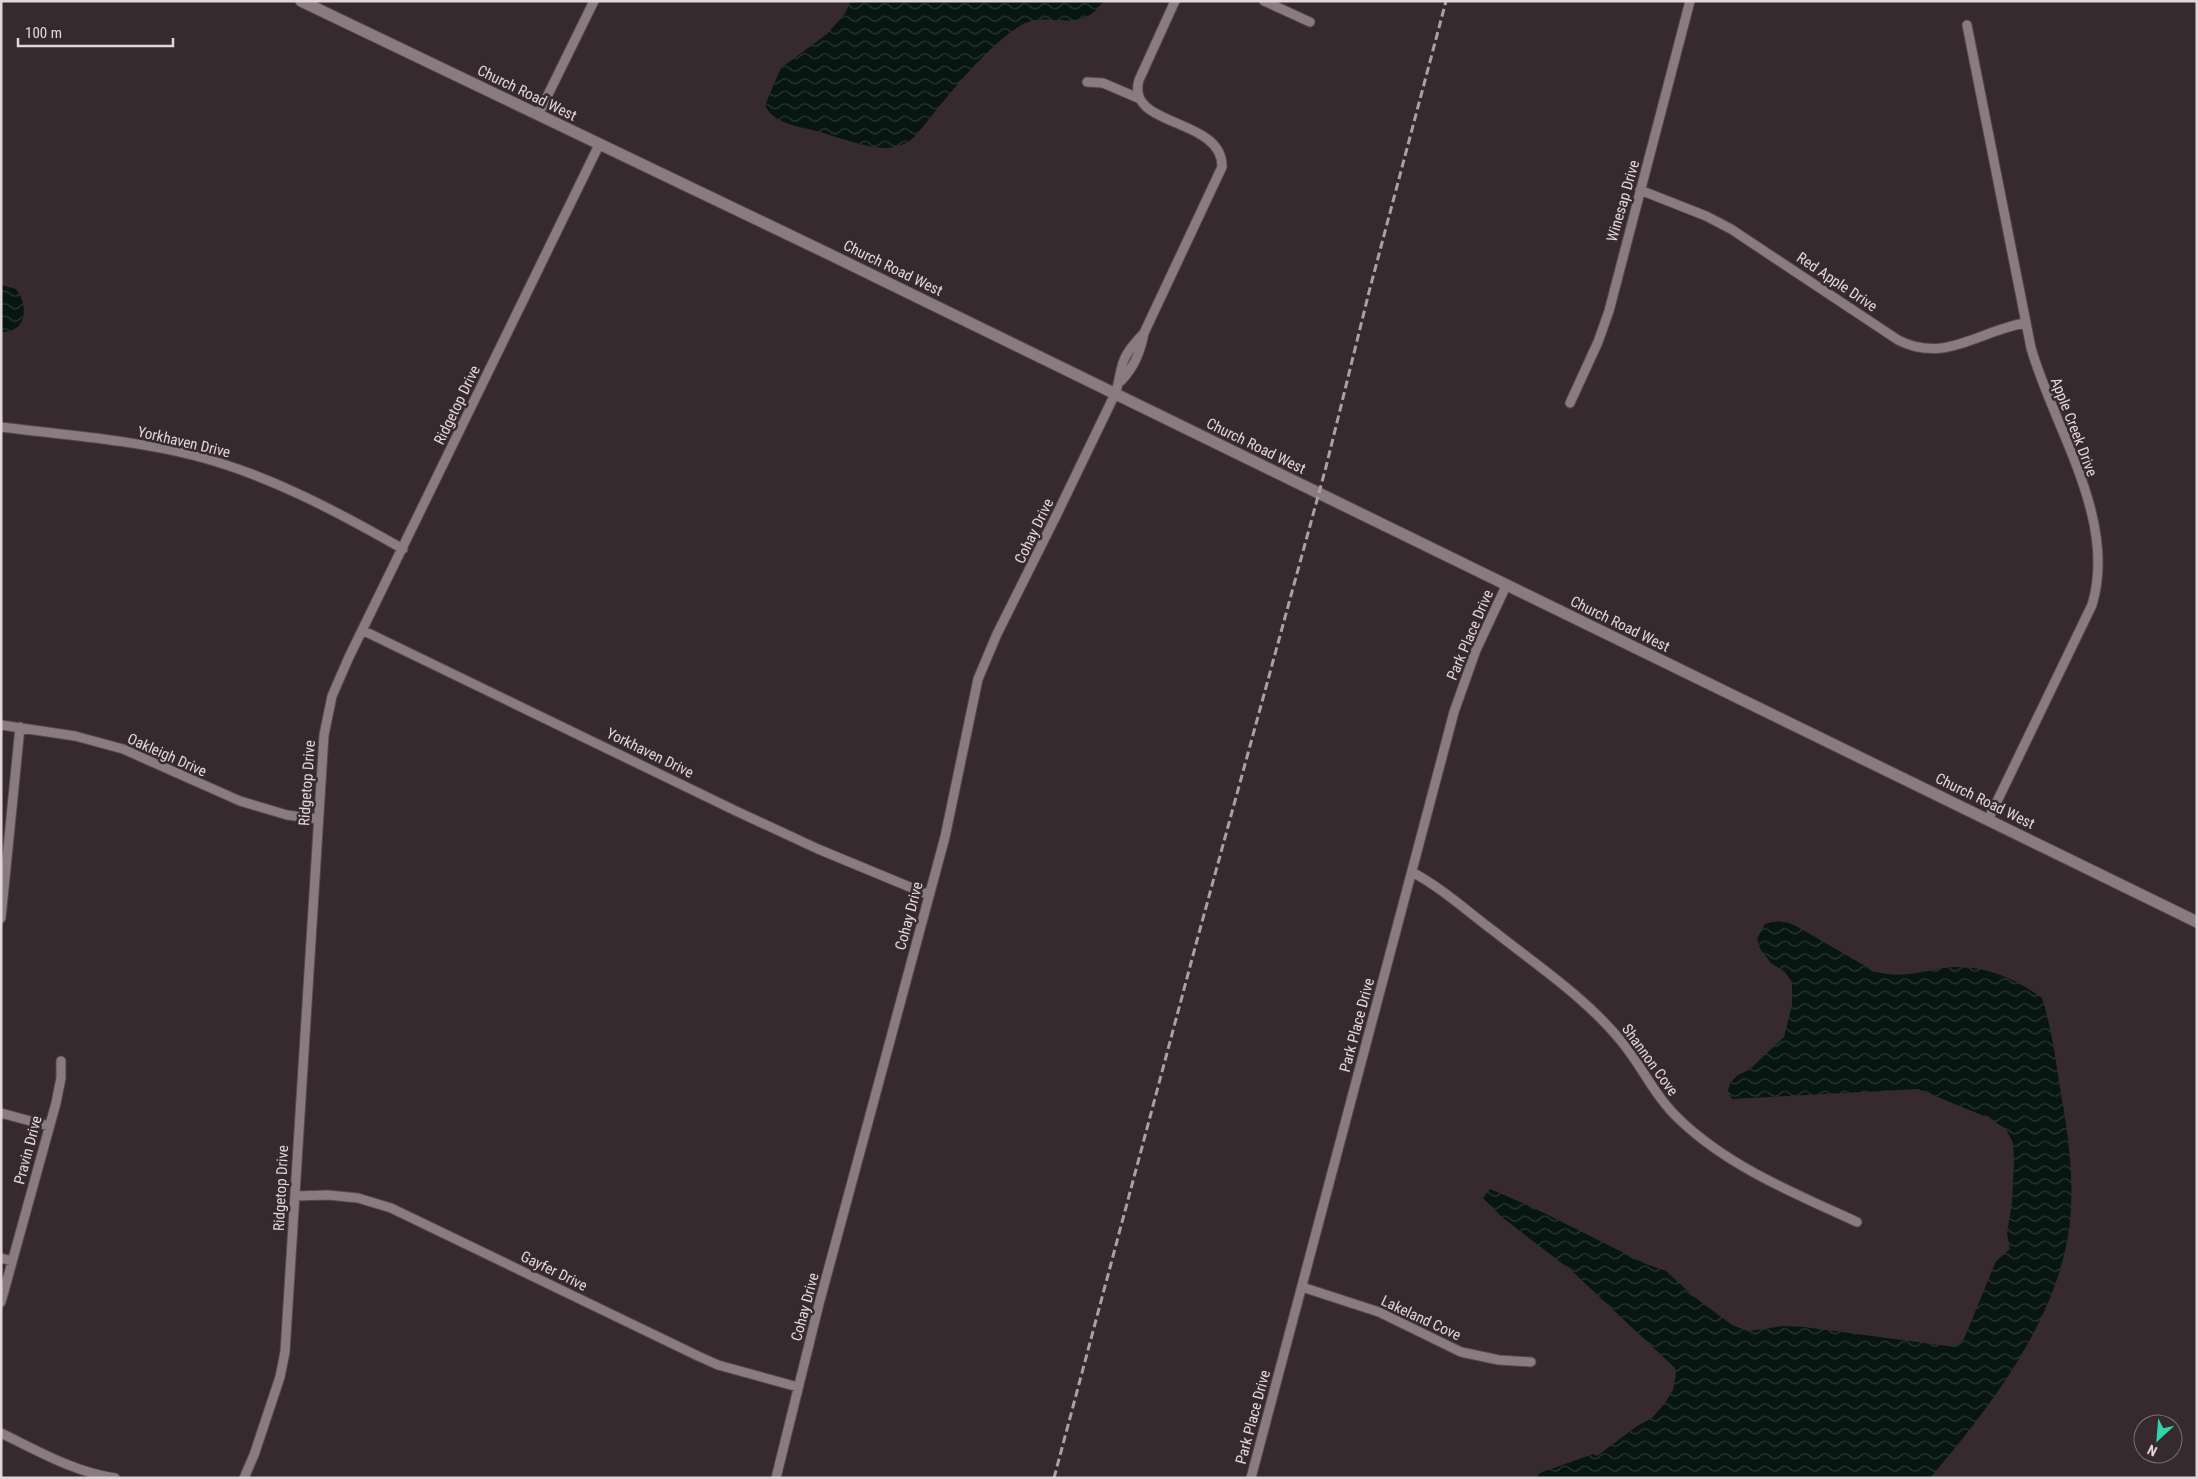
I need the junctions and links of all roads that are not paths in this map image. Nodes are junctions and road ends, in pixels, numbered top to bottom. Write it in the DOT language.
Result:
graph roads {
  1 [pos="301,1"];
  2 [pos="594,1"];
  3 [pos="1175,1"];
  4 [pos="1264,1"];
  5 [pos="1690,1"];
  6 [pos="1310,22"];
  7 [pos="1968,25"];
  8 [pos="1087,82"];
  9 [pos="1138,98"];
  10 [pos="538,115"];
  11 [pos="599,145"];
  12 [pos="1640,190"];
  13 [pos="2025,322"];
  14 [pos="1115,394"];
  15 [pos="1570,403"];
  16 [pos="1,426"];
  17 [pos="403,549"];
  18 [pos="1506,586"];
  19 [pos="362,630"];
  20 [pos="1,725"];
  21 [pos="20,727"];
  22 [pos="318,819"];
  23 [pos="1988,820"];
  24 [pos="1412,872"];
  25 [pos="929,895"];
  26 [pos="1,918"];
  27 [pos="2197,922"];
  28 [pos="61,1061"];
  29 [pos="1,1113"];
  30 [pos="49,1126"];
  31 [pos="295,1196"];
  32 [pos="1857,1222"];
  33 [pos="1,1258"];
  34 [pos="12,1261"];
  35 [pos="1302,1288"];
  36 [pos="1,1302"];
  37 [pos="1531,1362"];
  38 [pos="798,1387"];
  39 [pos="1,1433"];
  40 [pos="115,1478"];
  41 [pos="244,1478"];
  42 [pos="776,1478"];
  43 [pos="1250,1478"];
  1 -- 10 [label="street, Church Road West"];
  2 -- 10 [label="street"];
  3 -- 9 [label="street"];
  4 -- 6 [label="street"];
  5 -- 12 [label="street, Winesap Drive"];
  7 -- 13 [label="street, Apple Creek Drive"];
  8 -- 9 [label="street"];
  9 -- 14 [label="street, Cohay Drive"];
  10 -- 11 [label="street, Church Road West"];
  11 -- 14 [label="street, Church Road West"];
  11 -- 17 [label="street, Ridgetop Drive"];
  12 -- 13 [label="street, Red Apple Drive"];
  12 -- 15 [label="street, Winesap Drive"];
  13 -- 23 [label="street, Apple Creek Drive"];
  14 -- 18 [label="street, Church Road West"];
  14 -- 25 [label="street, Cohay Drive"];
  16 -- 17 [label="street, Yorkhaven Drive"];
  17 -- 19 [label="street, Ridgetop Drive"];
  18 -- 23 [label="street, Church Road West"];
  18 -- 24 [label="street, Park Place Drive"];
  19 -- 22 [label="street, Ridgetop Drive"];
  19 -- 25 [label="street, Yorkhaven Drive"];
  20 -- 21 [label="street, Oakleigh Drive"];
  21 -- 22 [label="street, Oakleigh Drive"];
  21 -- 26 [label="street"];
  22 -- 31 [label="street, Ridgetop Drive"];
  23 -- 27 [label="street, Church Road West"];
  24 -- 32 [label="street, Shannon Cove"];
  24 -- 35 [label="street, Park Place Drive"];
  25 -- 38 [label="street, Cohay Drive"];
  28 -- 30 [label="street, Pravin Drive"];
  29 -- 30 [label="street"];
  30 -- 34 [label="street, Pravin Drive"];
  31 -- 38 [label="street, Gayfer Drive"];
  31 -- 41 [label="street, Ridgetop Drive"];
  33 -- 34 [label="street"];
  34 -- 36 [label="street, Pravin Drive"];
  35 -- 37 [label="street, Lakeland Cove"];
  35 -- 43 [label="street, Park Place Drive"];
  38 -- 42 [label="street, Cohay Drive"];
  39 -- 40 [label="street"];
}
